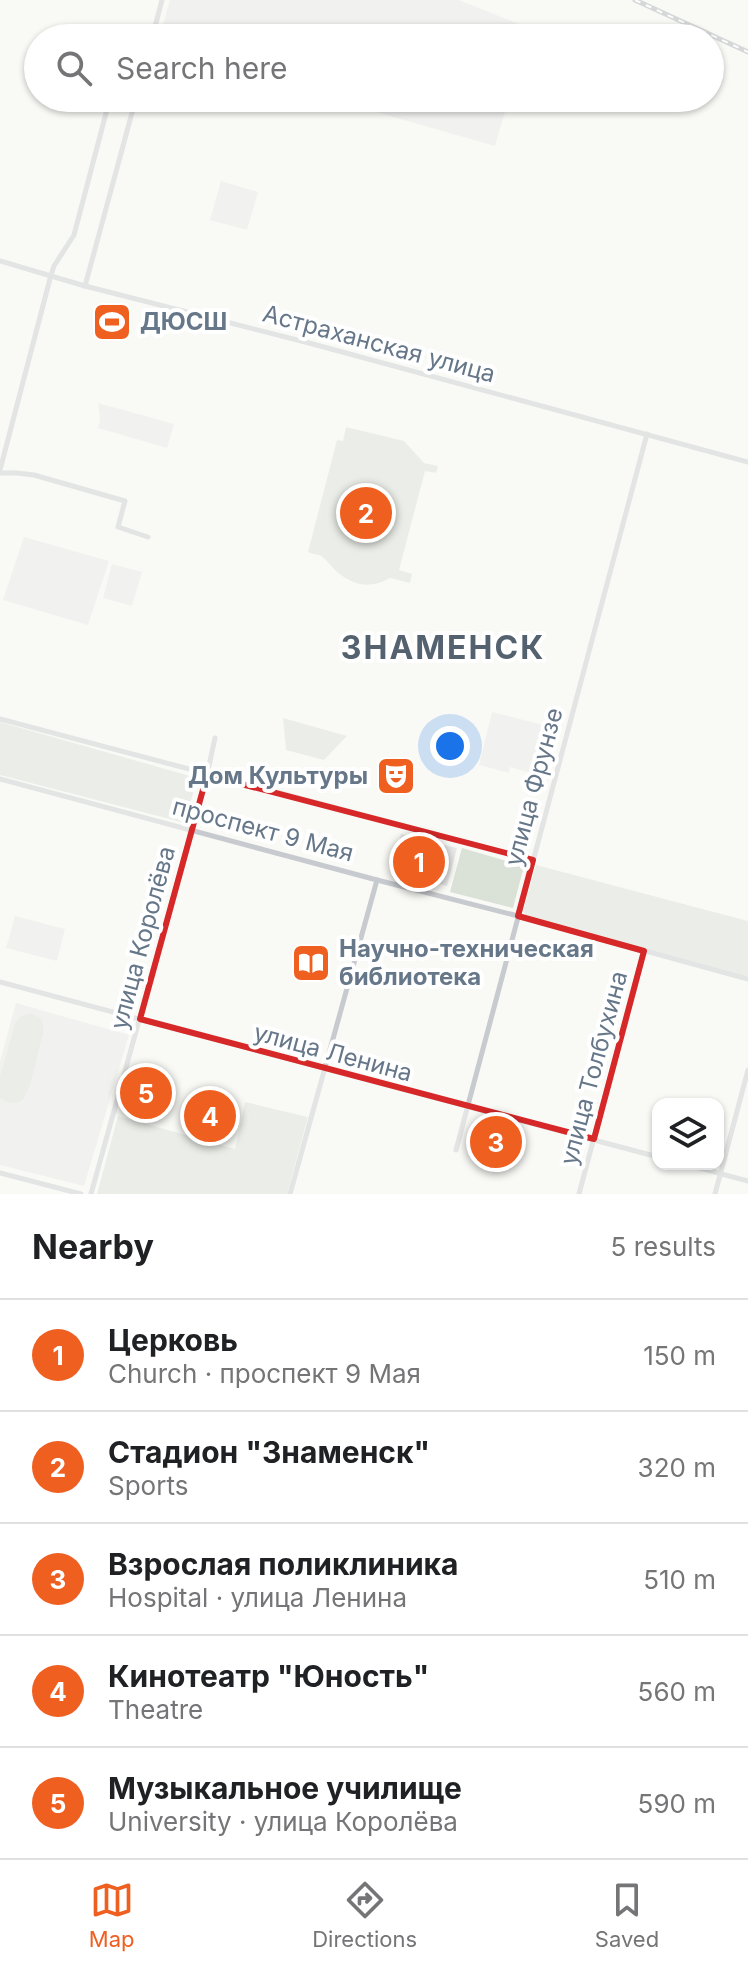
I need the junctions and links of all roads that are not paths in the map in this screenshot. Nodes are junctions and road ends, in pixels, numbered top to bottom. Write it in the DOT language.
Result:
graph roads {
  1 [pos="162,0"];
  2 [pos="156,24"];
  3 [pos="106,112"];
  4 [pos="132,112"];
  5 [pos="0,261"];
  6 [pos="51,275"];
  7 [pos="85,286"];
  8 [pos="647,434"];
  9 [pos="748,462"];
  10 [pos="0,472"];
  11 [pos="148,537"];
  12 [pos="0,719"];
  13 [pos="215,738"];
  14 [pos="207,775"];
  15 [pos="0,779"];
  16 [pos="192,829"];
  17 [pos="533,860"];
  18 [pos="377,880"];
  19 [pos="518,916"];
  20 [pos="644,951"];
  21 [pos="748,979"];
  22 [pos="0,982"];
  23 [pos="140,1019"];
  24 [pos="324,1069"];
  25 [pos="748,1070"];
  26 [pos="468,1107"];
  27 [pos="594,1139"];
  28 [pos="456,1150"];
  29 [pos="652,1155"];
  30 [pos="707,1170"];
  31 [pos="0,1173"];
  32 [pos="721,1174"];
  33 [pos="748,1181"];
  34 [pos="81,1194"];
  35 [pos="91,1194"];
  36 [pos="290,1194"];
  37 [pos="579,1194"];
  38 [pos="715,1194"];
  1 -- 2 [label="street"];
  3 -- 6 [label="street"];
  4 -- 7 [label="street"];
  5 -- 6 [label="street, Астраханская улица"];
  6 -- 7 [label="street, Астраханская улица"];
  6 -- 10 [label="street"];
  7 -- 8 [label="street, Астраханская улица"];
  8 -- 9 [label="street, Астраханская улица"];
  8 -- 17 [label="street, улица Фрунзе"];
  10 -- 11 [label="street"];
  12 -- 14 [label="street, проспект 9 Мая"];
  13 -- 14 [label="street, улица Королёва"];
  14 -- 16 [label="street, улица Королёва"];
  14 -- 17 [label="street, проспект 9 Мая"];
  15 -- 16 [label="street, проспект 9 Мая"];
  16 -- 18 [label="street, проспект 9 Мая"];
  16 -- 23 [label="street, улица Королёва"];
  17 -- 19 [label="street, улица Фрунзе"];
  18 -- 19 [label="street, проспект 9 Мая"];
  18 -- 24 [label="street"];
  19 -- 20 [label="street, проспект 9 Мая"];
  19 -- 26 [label="street, улица Фрунзе"];
  20 -- 21 [label="street, проспект 9 Мая"];
  20 -- 27 [label="street, улица Толбухина"];
  22 -- 23 [label="street, улица Ленина"];
  23 -- 24 [label="street, улица Ленина"];
  23 -- 35 [label="street, улица Королёва"];
  24 -- 26 [label="street, улица Ленина"];
  24 -- 36 [label="street"];
  25 -- 32 [label="street"];
  26 -- 27 [label="street, улица Ленина"];
  26 -- 28 [label="street, улица Фрунзе"];
  27 -- 29 [label="street, улица Ленина"];
  27 -- 37 [label="street, улица Толбухина"];
  30 -- 32 [label="street"];
  31 -- 34 [label="street"];
  32 -- 33 [label="street"];
  32 -- 38 [label="street"];
}
